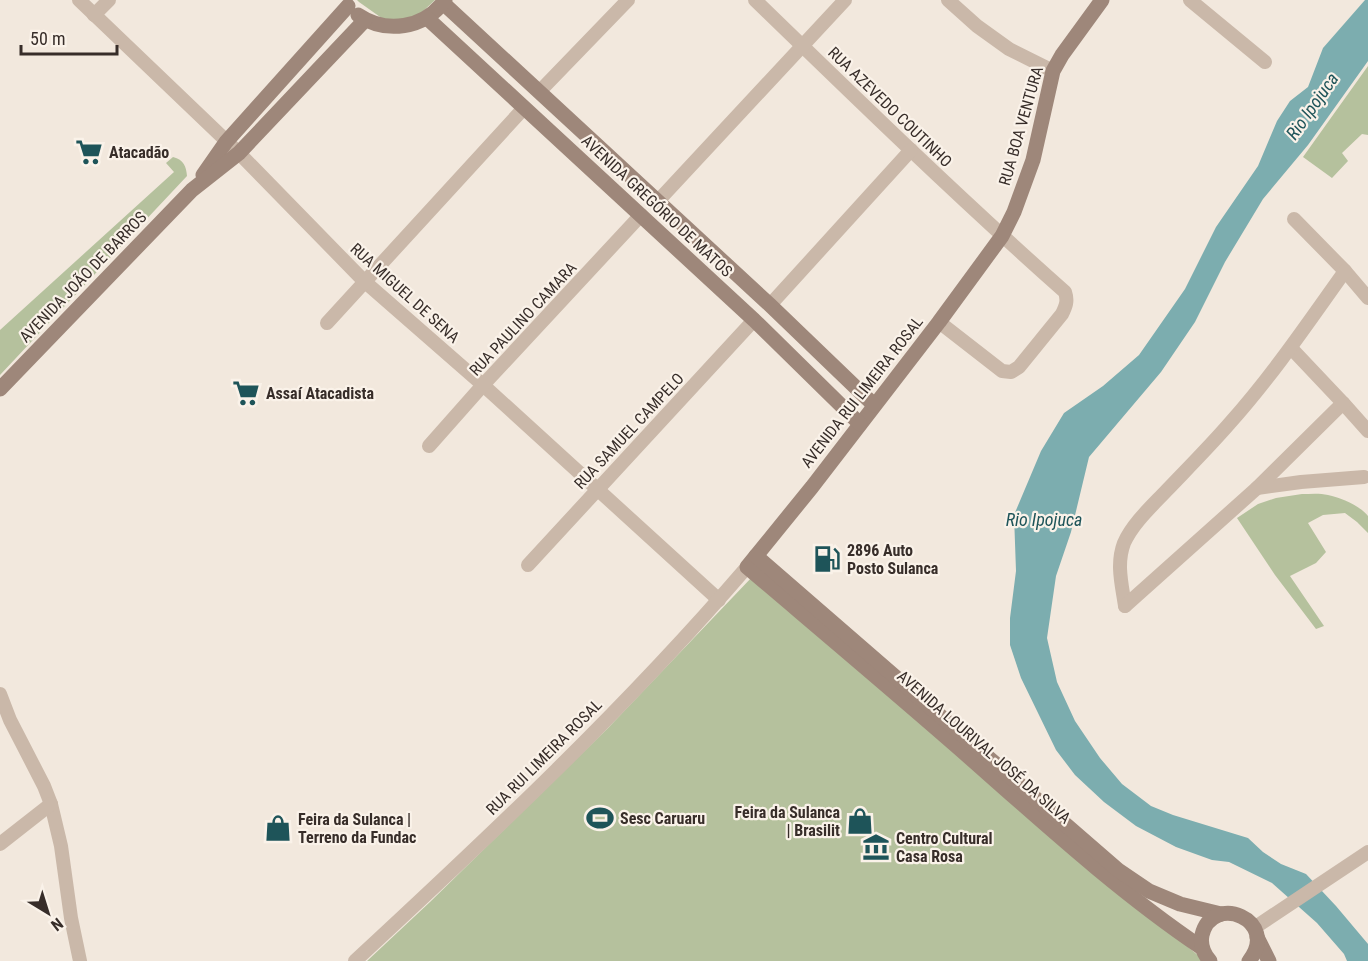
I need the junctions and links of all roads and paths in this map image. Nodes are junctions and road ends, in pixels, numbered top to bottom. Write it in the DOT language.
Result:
graph roads {
  1 [pos="79,0"];
  2 [pos="109,0"];
  3 [pos="628,0"];
  4 [pos="755,0"];
  5 [pos="845,0"];
  6 [pos="948,0"];
  7 [pos="1102,0"];
  8 [pos="1190,0"];
  9 [pos="444,1"];
  10 [pos="346,3"];
  11 [pos="94,15"];
  12 [pos="427,18"];
  13 [pos="365,20"];
  14 [pos="802,45"];
  15 [pos="1265,62"];
  16 [pos="1053,71"];
  17 [pos="540,91"];
  18 [pos="524,108"];
  19 [pos="226,142"];
  20 [pos="911,150"];
  21 [pos="239,153"];
  22 [pos="192,190"];
  23 [pos="658,201"];
  24 [pos="641,215"];
  25 [pos="1294,219"];
  26 [pos="1002,236"];
  27 [pos="1345,271"];
  28 [pos="364,281"];
  29 [pos="1368,298"];
  30 [pos="770,305"];
  31 [pos="754,320"];
  32 [pos="939,322"];
  33 [pos="327,323"];
  34 [pos="1291,348"];
  35 [pos="483,385"];
  36 [pos="0,388"];
  37 [pos="1343,403"];
  38 [pos="874,405"];
  39 [pos="860,424"];
  40 [pos="1368,431"];
  41 [pos="429,446"];
  42 [pos="1367,478"];
  43 [pos="1257,488"];
  44 [pos="599,489"];
  45 [pos="752,562"];
  46 [pos="528,565"];
  47 [pos="718,600"];
  48 [pos="0,694"];
  49 [pos="5,724"];
  50 [pos="51,804"];
  51 [pos="0,844"];
  52 [pos="1363,855"];
  53 [pos="1221,914"];
  54 [pos="1256,933"];
  55 [pos="1206,955"];
  56 [pos="80,961"];
  57 [pos="355,961"];
  58 [pos="1249,961"];
  59 [pos="1269,961"];
  1 -- 11 [label="street, RUA MIGUEL DE SENA"];
  2 -- 11 [label="street"];
  3 -- 17 [label="street"];
  4 -- 14 [label="street, RUA AZEVEDO COUTINHO"];
  5 -- 14 [label="street"];
  6 -- 16 [label="street"];
  7 -- 16 [label="street, RUA BOA VENTURA"];
  8 -- 15 [label="street"];
  9 -- 12 [label="street, AVENIDA GREGÓRIO DE MATOS"];
  9 -- 17 [label="street, AVENIDA GREGÓRIO DE MATOS"];
  10 -- 13 [label="street, AVENIDA GREGÓRIO DE MATOS"];
  10 -- 19 [label="street, AVENIDA JOÃO DE BARROS"];
  11 -- 19 [label="street, RUA MIGUEL DE SENA"];
  12 -- 13 [label="street, AVENIDA GREGÓRIO DE MATOS"];
  12 -- 18 [label="street, AVENIDA GREGÓRIO DE MATOS"];
  13 -- 21 [label="street, AVENIDA JOÃO DE BARROS"];
  14 -- 20 [label="street, RUA AZEVEDO COUTINHO"];
  14 -- 23 [label="street"];
  16 -- 26 [label="street, RUA BOA VENTURA"];
  17 -- 23 [label="street, AVENIDA GREGÓRIO DE MATOS"];
  18 -- 24 [label="street, AVENIDA GREGÓRIO DE MATOS"];
  18 -- 28 [label="street"];
  19 -- 21 [label="street, RUA MIGUEL DE SENA"];
  19 -- 22 [label="street, AVENIDA JOÃO DE BARROS"];
  20 -- 26 [label="street, RUA AZEVEDO COUTINHO"];
  20 -- 30 [label="street"];
  21 -- 22 [label="street, AVENIDA JOÃO DE BARROS"];
  21 -- 28 [label="street, RUA MIGUEL DE SENA"];
  22 -- 36 [label="street, AVENIDA JOÃO DE BARROS"];
  23 -- 30 [label="street, AVENIDA GREGÓRIO DE MATOS"];
  24 -- 31 [label="street, AVENIDA GREGÓRIO DE MATOS"];
  24 -- 35 [label="street, RUA PAULINO CAMARA"];
  25 -- 27 [label="street"];
  26 -- 32 [label="street, AVENIDA RUI LIMEIRA ROSAL"];
  26 -- 32 [label="street, RUA AZEVEDO COUTINHO"];
  27 -- 29 [label="street"];
  27 -- 34 [label="street"];
  28 -- 33 [label="street"];
  28 -- 35 [label="street, RUA MIGUEL DE SENA"];
  30 -- 38 [label="street, AVENIDA GREGÓRIO DE MATOS"];
  31 -- 39 [label="street, AVENIDA GREGÓRIO DE MATOS"];
  31 -- 44 [label="street, RUA SAMUEL CAMPELO"];
  32 -- 38 [label="street, AVENIDA RUI LIMEIRA ROSAL"];
  34 -- 37 [label="street"];
  34 -- 43 [label="street"];
  35 -- 41 [label="street, RUA PAULINO CAMARA"];
  35 -- 44 [label="street, RUA MIGUEL DE SENA"];
  37 -- 40 [label="street"];
  37 -- 43 [label="street"];
  38 -- 39 [label="street, AVENIDA RUI LIMEIRA ROSAL"];
  39 -- 45 [label="street, AVENIDA RUI LIMEIRA ROSAL"];
  42 -- 43 [label="street"];
  44 -- 46 [label="street, RUA SAMUEL CAMPELO"];
  44 -- 47 [label="street, RUA MIGUEL DE SENA"];
  45 -- 47 [label="street, RUA RUI LIMEIRA ROSAL"];
  45 -- 53 [label="street, AVENIDA LOURIVAL JOSÉ DA SILVA"];
  45 -- 55 [label="street, AVENIDA LOURIVAL JOSÉ DA SILVA"];
  47 -- 57 [label="street, RUA RUI LIMEIRA ROSAL"];
  48 -- 49 [label="street"];
  49 -- 50 [label="street"];
  50 -- 51 [label="street"];
  50 -- 56 [label="street"];
  52 -- 54 [label="street"];
  53 -- 54 [label="street, AVENIDA LOURIVAL JOSÉ DA SILVA"];
  53 -- 55 [label="street, AVENIDA LOURIVAL JOSÉ DA SILVA"];
  54 -- 58 [label="street"];
  54 -- 59 [label="street"];
}
